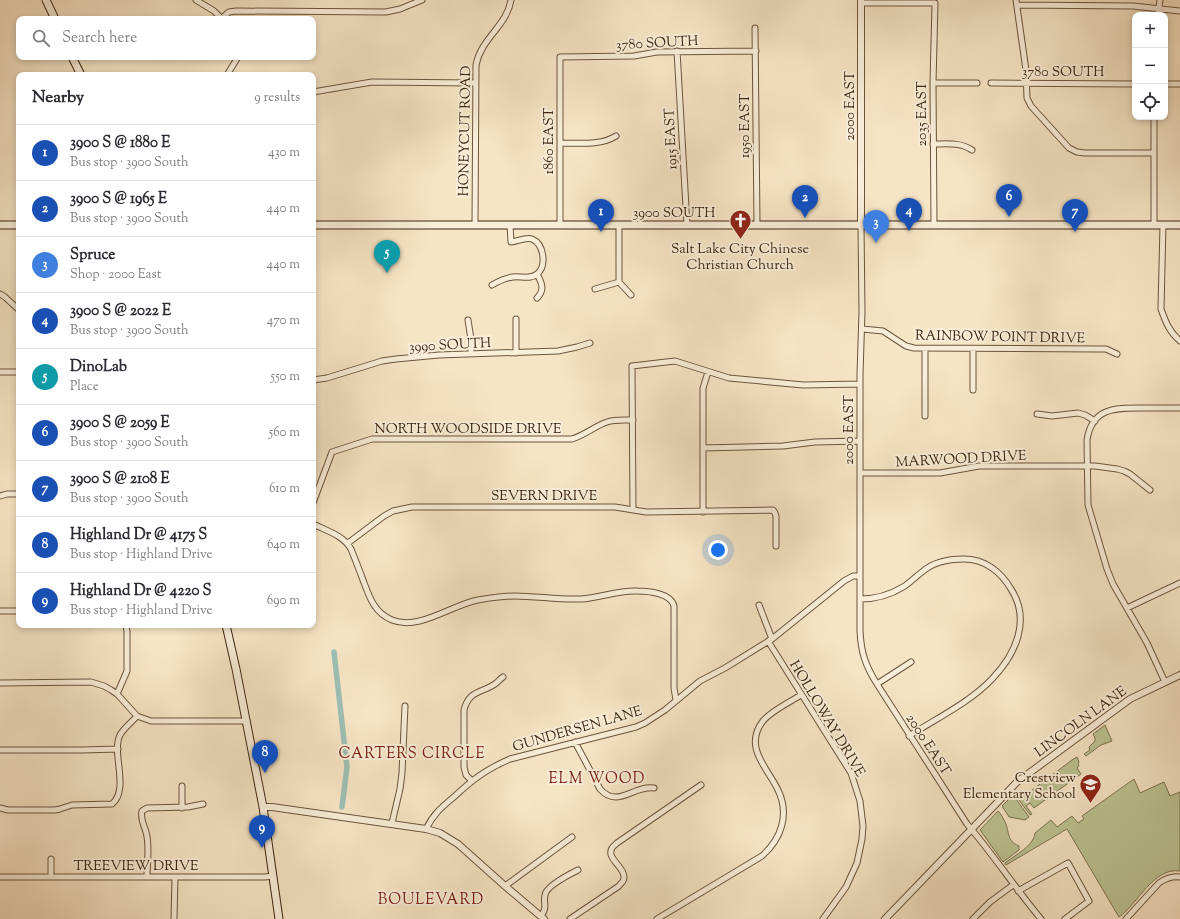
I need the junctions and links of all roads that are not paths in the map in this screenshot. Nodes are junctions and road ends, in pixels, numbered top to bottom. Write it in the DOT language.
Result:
graph roads {
  1 [pos="46,0"];
  2 [pos="196,0"];
  3 [pos="422,0"];
  4 [pos="511,0"];
  5 [pos="1160,0"];
  6 [pos="861,1"];
  7 [pos="1016,2"];
  8 [pos="1158,9"];
  9 [pos="1180,12"];
  10 [pos="54,16"];
  11 [pos="219,16"];
  12 [pos="224,16"];
  13 [pos="755,28"];
  14 [pos="677,51"];
  15 [pos="756,51"];
  16 [pos="560,57"];
  17 [pos="74,60"];
  18 [pos="236,60"];
  19 [pos="80,72"];
  20 [pos="229,72"];
  21 [pos="475,83"];
  22 [pos="933,83"];
  23 [pos="991,83"];
  24 [pos="1027,83"];
  25 [pos="977,84"];
  26 [pos="1132,84"];
  27 [pos="1168,84"];
  28 [pos="1180,84"];
  29 [pos="316,91"];
  30 [pos="1154,120"];
  31 [pos="616,136"];
  32 [pos="560,143"];
  33 [pos="934,144"];
  34 [pos="972,150"];
  35 [pos="1154,153"];
  36 [pos="687,224"];
  37 [pos="0,225"];
  38 [pos="16,225"];
  39 [pos="316,225"];
  40 [pos="475,225"];
  41 [pos="510,225"];
  42 [pos="560,225"];
  43 [pos="619,225"];
  44 [pos="757,225"];
  45 [pos="860,225"];
  46 [pos="934,225"];
  47 [pos="1154,225"];
  48 [pos="1163,225"];
  49 [pos="1180,225"];
  50 [pos="537,274"];
  51 [pos="619,282"];
  52 [pos="492,285"];
  53 [pos="595,289"];
  54 [pos="0,294"];
  55 [pos="631,295"];
  56 [pos="537,298"];
  57 [pos="16,307"];
  58 [pos="516,319"];
  59 [pos="468,320"];
  60 [pos="862,329"];
  61 [pos="1180,341"];
  62 [pos="590,343"];
  63 [pos="925,349"];
  64 [pos="973,349"];
  65 [pos="516,353"];
  66 [pos="471,354"];
  67 [pos="1117,354"];
  68 [pos="0,372"];
  69 [pos="16,372"];
  70 [pos="708,372"];
  71 [pos="316,380"];
  72 [pos="860,384"];
  73 [pos="973,390"];
  74 [pos="1180,408"];
  75 [pos="1037,414"];
  76 [pos="925,416"];
  77 [pos="633,420"];
  78 [pos="1095,421"];
  79 [pos="860,441"];
  80 [pos="703,448"];
  81 [pos="1087,466"];
  82 [pos="860,474"];
  83 [pos="1150,490"];
  84 [pos="16,494"];
  85 [pos="316,495"];
  86 [pos="0,496"];
  87 [pos="633,510"];
  88 [pos="703,512"];
  89 [pos="316,525"];
  90 [pos="348,544"];
  91 [pos="776,546"];
  92 [pos="860,576"];
  93 [pos="1180,583"];
  94 [pos="860,599"];
  95 [pos="760,606"];
  96 [pos="1127,608"];
  97 [pos="0,611"];
  98 [pos="16,611"];
  99 [pos="126,628"];
  100 [pos="227,628"];
  101 [pos="770,640"];
  102 [pos="910,662"];
  103 [pos="1180,675"];
  104 [pos="503,677"];
  105 [pos="1164,682"];
  106 [pos="0,683"];
  107 [pos="877,684"];
  108 [pos="117,694"];
  109 [pos="801,695"];
  110 [pos="676,700"];
  111 [pos="405,706"];
  112 [pos="137,716"];
  113 [pos="247,721"];
  114 [pos="910,736"];
  115 [pos="576,742"];
  116 [pos="118,749"];
  117 [pos="0,750"];
  118 [pos="472,781"];
  119 [pos="701,785"];
  120 [pos="182,786"];
  121 [pos="654,788"];
  122 [pos="203,804"];
  123 [pos="263,807"];
  124 [pos="0,808"];
  125 [pos="182,808"];
  126 [pos="392,823"];
  127 [pos="426,829"];
  128 [pos="971,829"];
  129 [pos="572,837"];
  130 [pos="51,859"];
  131 [pos="578,870"];
  132 [pos="273,876"];
  133 [pos="0,877"];
  134 [pos="51,877"];
  135 [pos="147,877"];
  136 [pos="175,877"];
  137 [pos="1180,877"];
  138 [pos="1013,884"];
  139 [pos="505,886"];
  140 [pos="1018,891"];
  141 [pos="543,917"];
  142 [pos="174,919"];
  143 [pos="278,919"];
  144 [pos="570,919"];
  145 [pos="657,919"];
  146 [pos="823,919"];
  147 [pos="885,919"];
  148 [pos="973,919"];
  149 [pos="1041,919"];
  150 [pos="1065,919"];
  151 [pos="1126,919"];
  1 -- 10 [label="main road"];
  2 -- 11 [label="street"];
  3 -- 12 [label="street"];
  4 -- 21 [label="street, HONEYCUT ROAD"];
  5 -- 8 [label="street"];
  6 -- 22 [label="street, 2035 EAST"];
  6 -- 45 [label="street, 2000 EAST"];
  7 -- 8 [label="street"];
  7 -- 24 [label="street"];
  8 -- 9 [label="street"];
  13 -- 15 [label="street, 1950 EAST"];
  14 -- 15 [label="street, 3780 SOUTH"];
  14 -- 16 [label="street, 3780 SOUTH"];
  14 -- 36 [label="street, 1915 EAST"];
  15 -- 44 [label="street, 1950 EAST"];
  16 -- 32 [label="street, 1860 EAST"];
  17 -- 19 [label="main road"];
  18 -- 20 [label="street"];
  21 -- 29 [label="street"];
  21 -- 40 [label="street, HONEYCUT ROAD"];
  22 -- 25 [label="street"];
  22 -- 33 [label="street, 2035 EAST"];
  23 -- 24 [label="street, 3780 SOUTH"];
  24 -- 26 [label="street, 3780 SOUTH"];
  24 -- 35 [label="street"];
  27 -- 28 [label="street"];
  30 -- 35 [label="street"];
  31 -- 32 [label="street"];
  32 -- 42 [label="street, 1860 EAST"];
  33 -- 34 [label="street"];
  33 -- 46 [label="street, 2035 EAST"];
  35 -- 47 [label="street"];
  36 -- 43 [label="main road, 3900 SOUTH"];
  36 -- 44 [label="main road, 3900 SOUTH"];
  37 -- 38 [label="main road"];
  39 -- 40 [label="main road, 3900 SOUTH"];
  40 -- 41 [label="main road, 3900 SOUTH"];
  41 -- 42 [label="main road, 3900 SOUTH"];
  41 -- 50 [label="street"];
  42 -- 43 [label="main road, 3900 SOUTH"];
  43 -- 51 [label="street"];
  44 -- 45 [label="main road, 3900 SOUTH"];
  45 -- 46 [label="main road, 3900 SOUTH"];
  45 -- 60 [label="street, 2000 EAST"];
  46 -- 47 [label="main road, 3900 SOUTH"];
  47 -- 48 [label="main road, 3900 SOUTH"];
  48 -- 49 [label="main road, 3900 SOUTH"];
  48 -- 61 [label="street"];
  50 -- 52 [label="street"];
  50 -- 56 [label="street"];
  51 -- 53 [label="street"];
  51 -- 55 [label="street"];
  54 -- 57 [label="street"];
  58 -- 65 [label="street"];
  59 -- 66 [label="street"];
  60 -- 63 [label="street, RAINBOW POINT DRIVE"];
  60 -- 72 [label="street, 2000 EAST"];
  62 -- 65 [label="street, 3990 SOUTH"];
  63 -- 64 [label="street, RAINBOW POINT DRIVE"];
  63 -- 76 [label="street"];
  64 -- 67 [label="street, RAINBOW POINT DRIVE"];
  64 -- 73 [label="street"];
  65 -- 66 [label="street, 3990 SOUTH"];
  66 -- 71 [label="street, 3990 SOUTH"];
  68 -- 69 [label="street"];
  70 -- 72 [label="street"];
  70 -- 77 [label="street"];
  70 -- 80 [label="street"];
  72 -- 79 [label="street, 2000 EAST"];
  74 -- 78 [label="street"];
  75 -- 78 [label="street"];
  77 -- 85 [label="street, NORTH WOODSIDE DRIVE"];
  77 -- 87 [label="street"];
  78 -- 81 [label="street"];
  79 -- 80 [label="street"];
  79 -- 82 [label="street, 2000 EAST"];
  80 -- 88 [label="street"];
  81 -- 82 [label="street, MARWOOD DRIVE"];
  81 -- 83 [label="street, MARWOOD DRIVE"];
  81 -- 96 [label="street"];
  82 -- 92 [label="street, 2000 EAST"];
  84 -- 86 [label="street"];
  87 -- 88 [label="street, SEVERN DRIVE"];
  87 -- 90 [label="street, SEVERN DRIVE"];
  88 -- 91 [label="street, SEVERN DRIVE"];
  89 -- 90 [label="street"];
  90 -- 110 [label="street"];
  92 -- 94 [label="street, 2000 EAST"];
  92 -- 101 [label="street, GUNDERSEN LANE"];
  93 -- 96 [label="street"];
  94 -- 107 [label="street, 2000 EAST"];
  94 -- 114 [label="street"];
  95 -- 101 [label="street, HOLLOWAY DRIVE"];
  96 -- 105 [label="street"];
  97 -- 98 [label="street"];
  99 -- 108 [label="street"];
  100 -- 113 [label="main road"];
  101 -- 109 [label="street, HOLLOWAY DRIVE"];
  101 -- 110 [label="street, GUNDERSEN LANE"];
  102 -- 107 [label="street"];
  103 -- 105 [label="street, LINCOLN LANE"];
  104 -- 118 [label="street"];
  105 -- 128 [label="street, LINCOLN LANE"];
  106 -- 108 [label="street"];
  107 -- 114 [label="street, 2000 EAST"];
  108 -- 112 [label="street"];
  109 -- 145 [label="street"];
  109 -- 146 [label="street, HOLLOWAY DRIVE"];
  110 -- 115 [label="street, GUNDERSEN LANE"];
  111 -- 126 [label="street"];
  112 -- 113 [label="street"];
  112 -- 116 [label="street"];
  113 -- 123 [label="main road"];
  114 -- 128 [label="street, 2000 EAST"];
  115 -- 118 [label="street, GUNDERSEN LANE"];
  115 -- 121 [label="street"];
  116 -- 117 [label="street"];
  116 -- 124 [label="street"];
  118 -- 127 [label="street, GUNDERSEN LANE"];
  119 -- 144 [label="street"];
  120 -- 125 [label="street"];
  122 -- 125 [label="street"];
  123 -- 126 [label="street"];
  123 -- 132 [label="main road"];
  125 -- 135 [label="street"];
  126 -- 127 [label="street"];
  127 -- 139 [label="street"];
  128 -- 138 [label="street, 2000 EAST"];
  128 -- 147 [label="street, LINCOLN LANE"];
  129 -- 139 [label="street"];
  130 -- 134 [label="street"];
  131 -- 141 [label="street"];
  132 -- 136 [label="street, TREEVIEW DRIVE"];
  132 -- 143 [label="main road"];
  133 -- 134 [label="street, TREEVIEW DRIVE"];
  134 -- 135 [label="street, TREEVIEW DRIVE"];
  135 -- 136 [label="street, TREEVIEW DRIVE"];
  136 -- 142 [label="street"];
  137 -- 151 [label="street"];
  138 -- 140 [label="street, 2000 EAST"];
  138 -- 148 [label="street"];
  139 -- 141 [label="street"];
  140 -- 149 [label="street, 2000 EAST"];
  140 -- 150 [label="street"];
}
